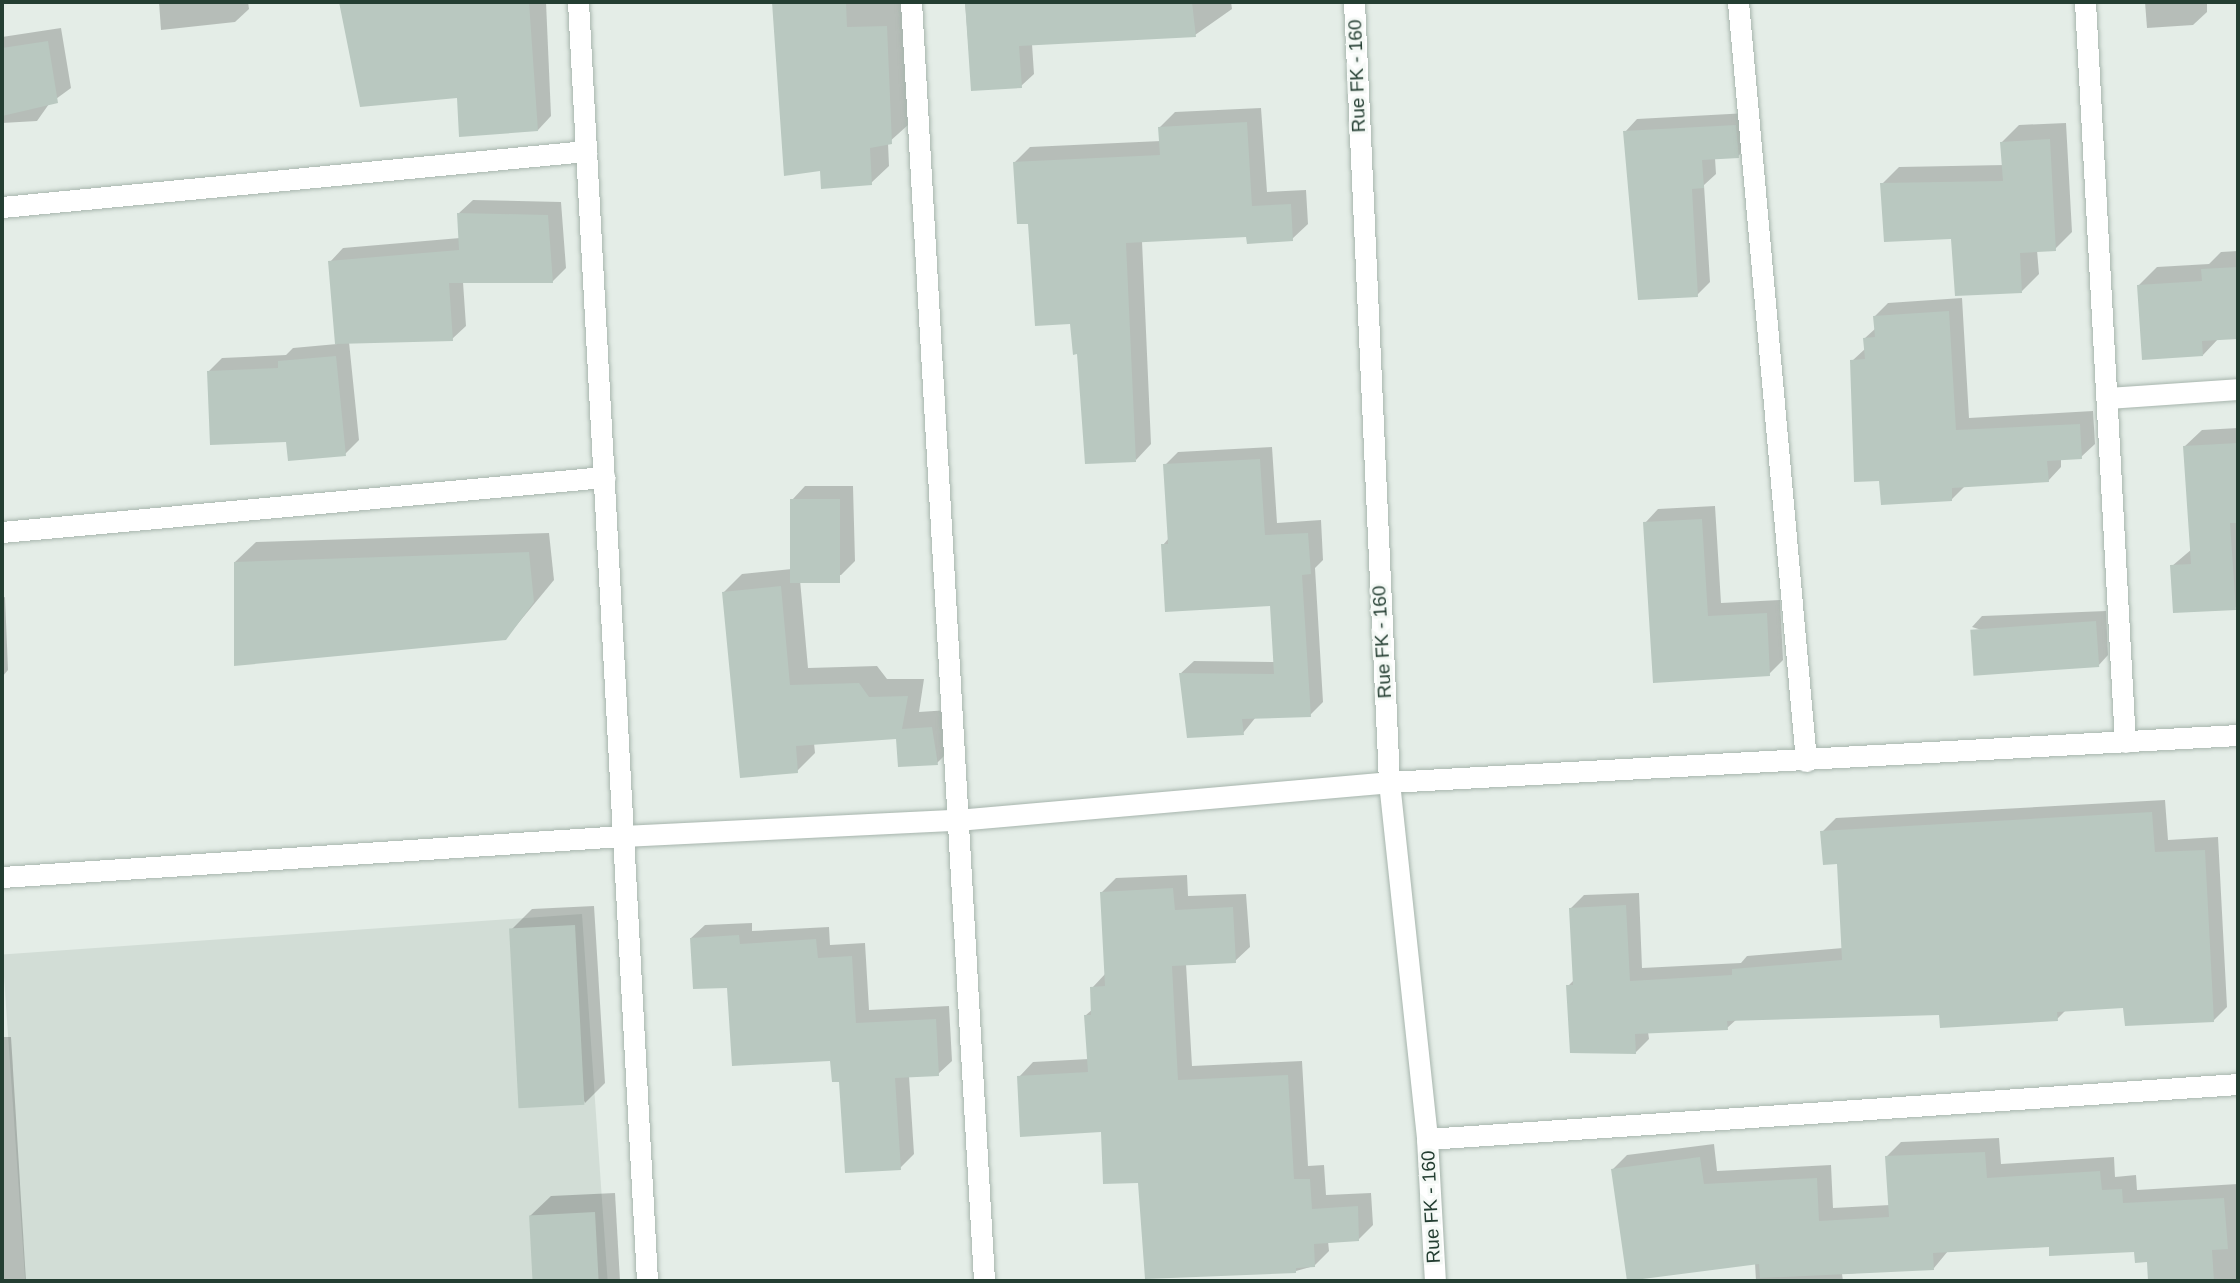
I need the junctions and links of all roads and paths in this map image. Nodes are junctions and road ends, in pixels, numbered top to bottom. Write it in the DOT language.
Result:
graph roads {
  1 [pos="578,2"];
  2 [pos="911,2"];
  3 [pos="1354,2"];
  4 [pos="1738,2"];
  5 [pos="2084,2"];
  6 [pos="586,151"];
  7 [pos="2,207"];
  8 [pos="2238,389"];
  9 [pos="2107,398"];
  10 [pos="604,477"];
  11 [pos="2,532"];
  12 [pos="2238,735"];
  13 [pos="2125,742"];
  14 [pos="1806,761"];
  15 [pos="1389,782"];
  16 [pos="956,820"];
  17 [pos="623,836"];
  18 [pos="2,877"];
  19 [pos="2238,1084"];
  20 [pos="1427,1139"];
  21 [pos="647,1281"];
  22 [pos="984,1281"];
  23 [pos="1435,1281"];
  1 -- 6 [label="street"];
  2 -- 16 [label="street"];
  3 -- 15 [label="street, Rue FK - 160"];
  4 -- 14 [label="street"];
  5 -- 9 [label="street"];
  6 -- 7 [label="street"];
  6 -- 10 [label="street"];
  8 -- 9 [label="street"];
  9 -- 13 [label="street"];
  10 -- 11 [label="street"];
  10 -- 17 [label="street"];
  12 -- 13 [label="street"];
  13 -- 14 [label="street"];
  14 -- 15 [label="street"];
  15 -- 16 [label="street"];
  15 -- 20 [label="street, Rue FK - 160"];
  16 -- 17 [label="street"];
  16 -- 22 [label="street"];
  17 -- 18 [label="street"];
  17 -- 21 [label="street"];
  19 -- 20 [label="street"];
  20 -- 23 [label="street, Rue FK - 160"];
}
